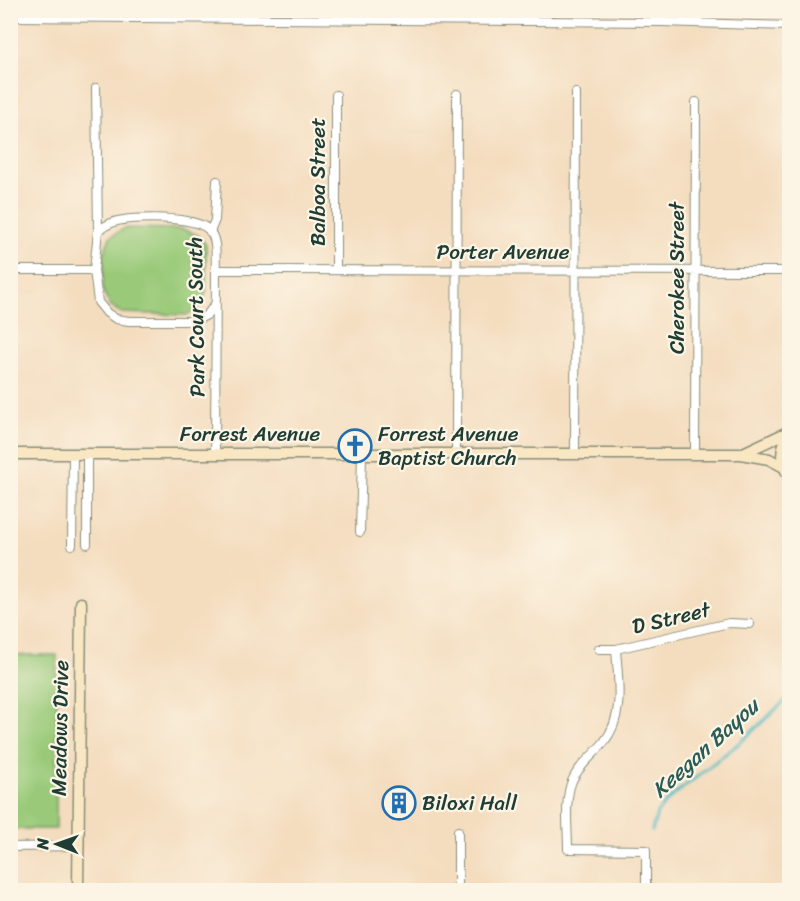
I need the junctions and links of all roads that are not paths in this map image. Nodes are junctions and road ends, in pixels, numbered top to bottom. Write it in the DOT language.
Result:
graph roads {
  1 [pos="660,10"];
  2 [pos="225,14"];
  3 [pos="367,15"];
  4 [pos="10,17"];
  5 [pos="662,22"];
  6 [pos="789,26"];
  7 [pos="96,88"];
  8 [pos="576,93"];
  9 [pos="457,94"];
  10 [pos="336,95"];
  11 [pos="696,102"];
  12 [pos="217,181"];
  13 [pos="98,231"];
  14 [pos="210,232"];
  15 [pos="10,270"];
  16 [pos="94,270"];
  17 [pos="216,270"];
  18 [pos="336,270"];
  19 [pos="576,270"];
  20 [pos="457,271"];
  21 [pos="696,271"];
  22 [pos="789,271"];
  23 [pos="215,304"];
  24 [pos="789,432"];
  25 [pos="73,453"];
  26 [pos="362,453"];
  27 [pos="10,454"];
  28 [pos="87,454"];
  29 [pos="215,454"];
  30 [pos="456,454"];
  31 [pos="575,454"];
  32 [pos="695,454"];
  33 [pos="741,454"];
  34 [pos="787,474"];
  35 [pos="360,532"];
  36 [pos="87,544"];
  37 [pos="72,545"];
  38 [pos="81,603"];
  39 [pos="750,624"];
  40 [pos="599,649"];
  41 [pos="615,649"];
  42 [pos="458,831"];
  43 [pos="78,846"];
  44 [pos="10,847"];
  45 [pos="78,891"];
  46 [pos="458,891"];
  47 [pos="646,891"];
  1 -- 5 [label="street"];
  2 -- 3 [label="street"];
  2 -- 4 [label="street"];
  3 -- 5 [label="street"];
  5 -- 6 [label="street"];
  7 -- 13 [label="street"];
  8 -- 19 [label="street"];
  9 -- 20 [label="street"];
  10 -- 18 [label="street, Balboa Street"];
  11 -- 21 [label="street, Cherokee Street"];
  12 -- 14 [label="street, Park Court South"];
  13 -- 14 [label="street"];
  13 -- 16 [label="street"];
  14 -- 17 [label="street, Park Court South"];
  15 -- 16 [label="street"];
  16 -- 23 [label="street"];
  17 -- 18 [label="street, Porter Avenue"];
  17 -- 23 [label="street, Park Court South"];
  18 -- 20 [label="street, Porter Avenue"];
  19 -- 20 [label="street, Porter Avenue"];
  19 -- 21 [label="street, Porter Avenue"];
  19 -- 31 [label="street"];
  20 -- 30 [label="street"];
  21 -- 22 [label="street, Porter Avenue"];
  21 -- 32 [label="street, Cherokee Street"];
  23 -- 29 [label="street, Park Court South"];
  24 -- 33 [label="street, Forrest Avenue"];
  24 -- 34 [label="street"];
  25 -- 27 [label="street, Forrest Avenue"];
  25 -- 28 [label="street, Forrest Avenue"];
  25 -- 37 [label="street"];
  26 -- 29 [label="street, Forrest Avenue"];
  26 -- 30 [label="street, Forrest Avenue"];
  26 -- 35 [label="street"];
  28 -- 29 [label="street, Forrest Avenue"];
  28 -- 36 [label="street"];
  30 -- 31 [label="street, Forrest Avenue"];
  31 -- 32 [label="street, Forrest Avenue"];
  32 -- 33 [label="street, Forrest Avenue"];
  33 -- 34 [label="street, Forrest Avenue"];
  38 -- 43 [label="street, Meadows Drive"];
  39 -- 41 [label="street, D Street"];
  40 -- 41 [label="street, D Street"];
  41 -- 47 [label="street"];
  42 -- 46 [label="street"];
  43 -- 44 [label="street"];
  43 -- 45 [label="street, Meadows Drive"];
}
